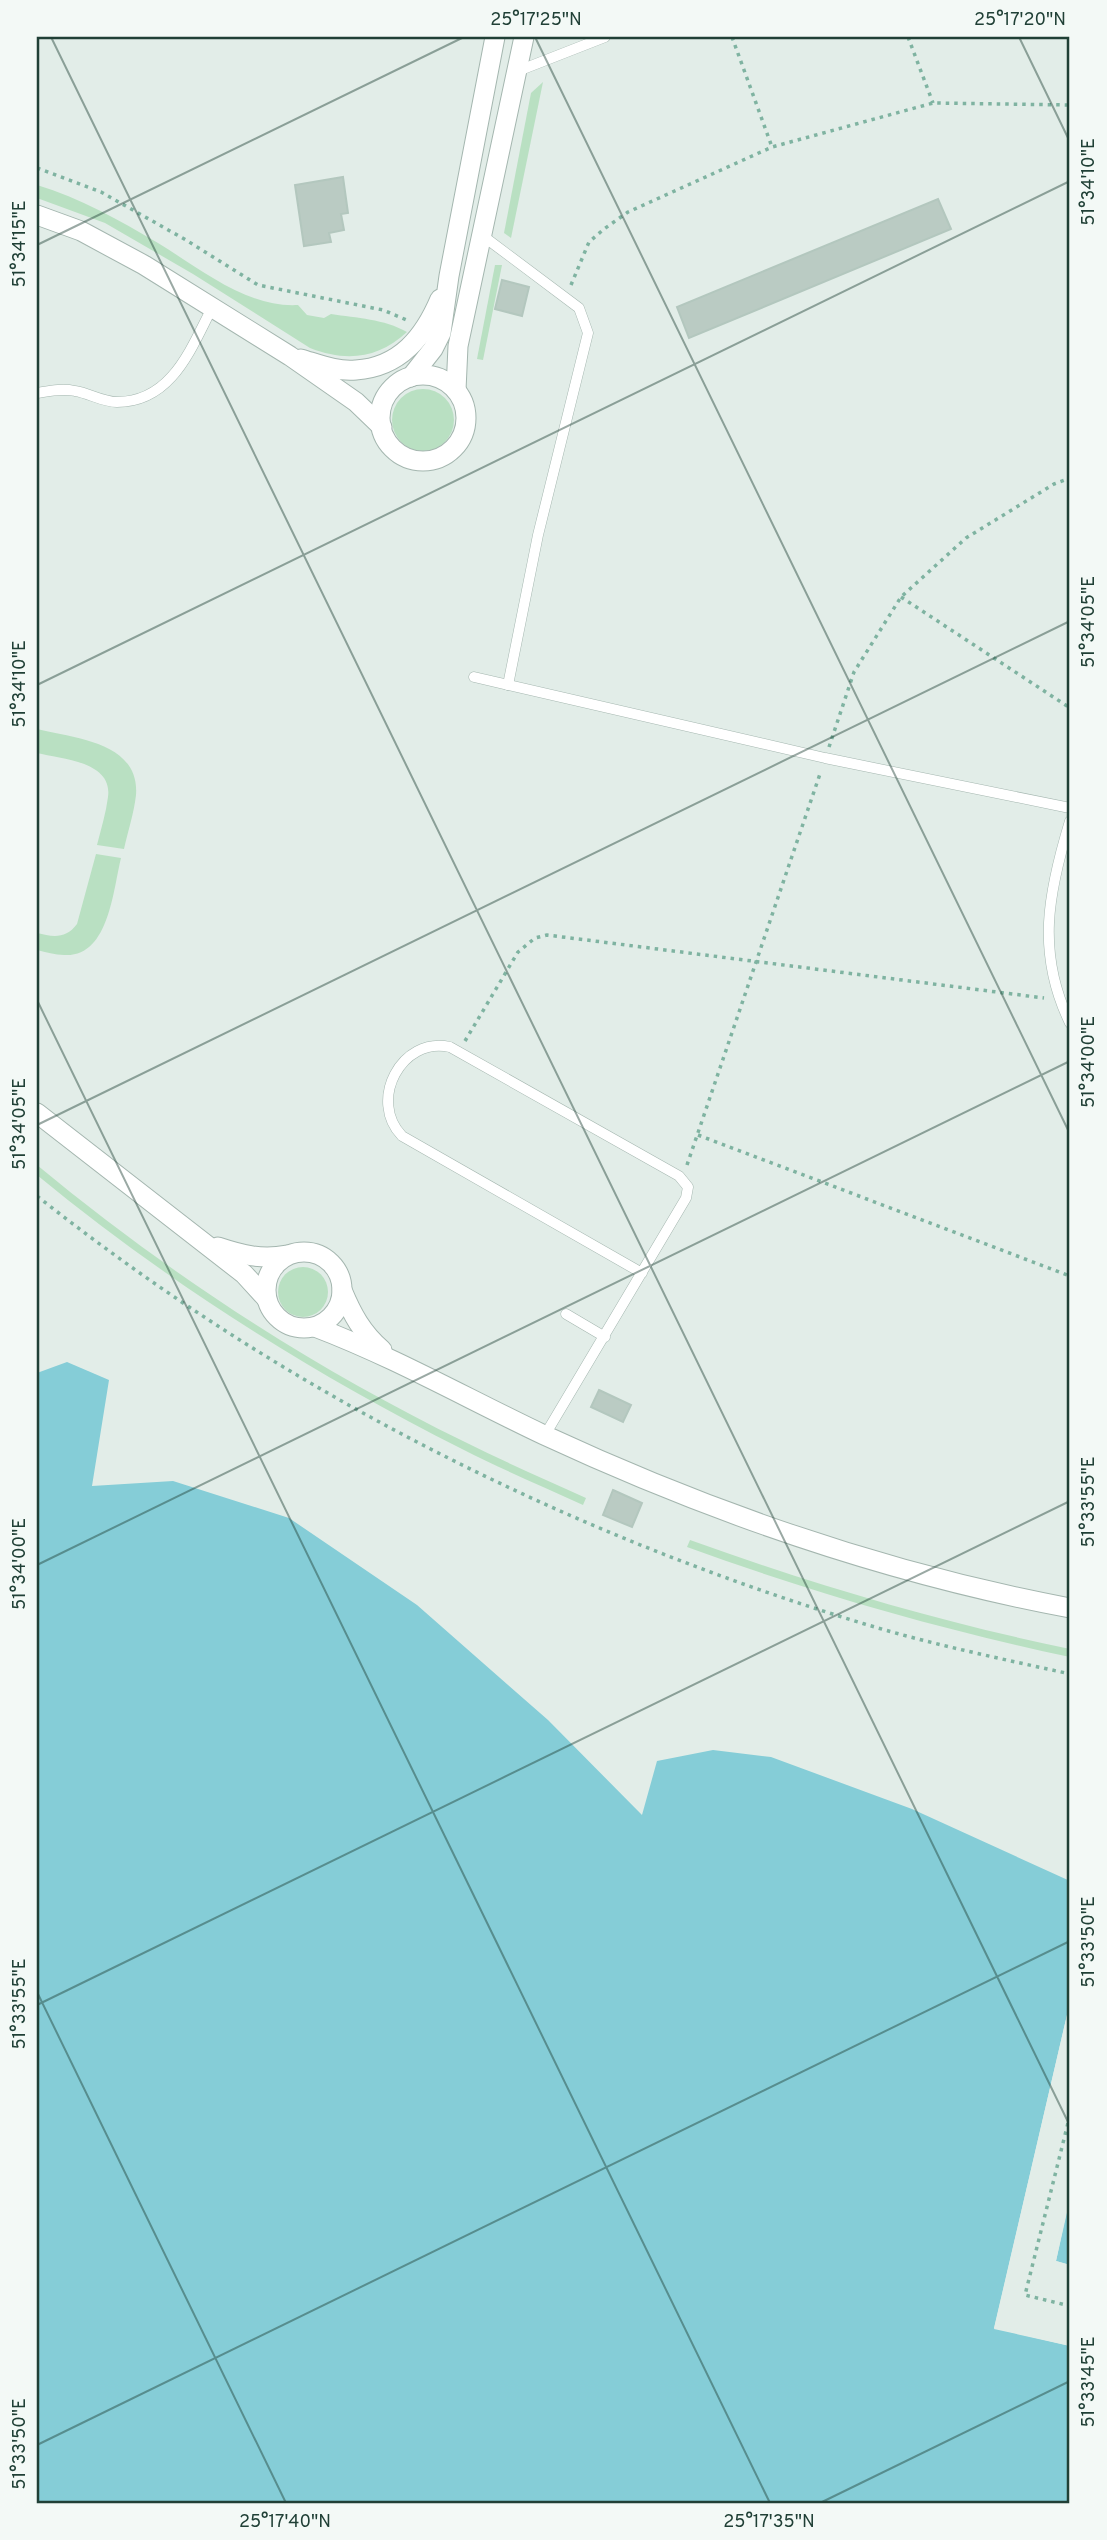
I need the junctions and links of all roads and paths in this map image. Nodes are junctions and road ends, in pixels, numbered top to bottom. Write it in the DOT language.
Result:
graph roads {
  1 [pos="495,37"];
  2 [pos="524,37"];
  3 [pos="605,37"];
  4 [pos="732,37"];
  5 [pos="908,37"];
  6 [pos="517,71"];
  7 [pos="933,103"];
  8 [pos="1070,105"];
  9 [pos="772,147"];
  10 [pos="37,168"];
  11 [pos="37,215"];
  12 [pos="483,236"];
  13 [pos="449,276"];
  14 [pos="565,296"];
  15 [pos="212,307"];
  16 [pos="424,333"];
  17 [pos="290,356"];
  18 [pos="411,377"];
  19 [pos="456,390"];
  20 [pos="37,393"];
  21 [pos="382,427"];
  22 [pos="1070,478"];
  23 [pos="901,597"];
  24 [pos="474,677"];
  25 [pos="508,685"];
  26 [pos="1070,708"];
  27 [pos="825,758"];
  28 [pos="1070,808"];
  29 [pos="1070,821"];
  30 [pos="756,963"];
  31 [pos="1060,1001"];
  32 [pos="1070,1023"];
  33 [pos="458,1052"];
  34 [pos="37,1113"];
  35 [pos="698,1135"];
  36 [pos="679,1176"];
  37 [pos="37,1196"];
  38 [pos="201,1241"];
  39 [pos="288,1255"];
  40 [pos="642,1273"];
  41 [pos="1070,1276"];
  42 [pos="342,1290"];
  43 [pos="266,1298"];
  44 [pos="566,1314"];
  45 [pos="315,1327"];
  46 [pos="605,1337"];
  47 [pos="390,1358"];
  48 [pos="545,1435"];
  49 [pos="1070,1608"];
  50 [pos="1070,1674"];
  51 [pos="1070,2115"];
  52 [pos="1070,2306"];
  1 -- 13 [label="street"];
  2 -- 6 [label="street"];
  3 -- 6 [label="lane"];
  4 -- 9 [label="path"];
  5 -- 7 [label="path"];
  6 -- 12 [label="street"];
  7 -- 8 [label="path"];
  7 -- 9 [label="path"];
  9 -- 14 [label="path"];
  10 -- 16 [label="path"];
  11 -- 15 [label="street"];
  12 -- 14 [label="lane"];
  12 -- 19 [label="street"];
  13 -- 16 [label="street"];
  13 -- 18 [label="street"];
  14 -- 25 [label="lane"];
  15 -- 17 [label="street"];
  15 -- 20 [label="lane"];
  16 -- 17 [label="street"];
  17 -- 21 [label="street"];
  18 -- 19 [label="street"];
  18 -- 21 [label="street"];
  19 -- 21 [label="street"];
  22 -- 23 [label="path"];
  23 -- 26 [label="path"];
  23 -- 27 [label="path"];
  24 -- 25 [label="lane"];
  25 -- 27 [label="lane"];
  27 -- 28 [label="lane"];
  27 -- 30 [label="path"];
  29 -- 31 [label="lane"];
  30 -- 31 [label="path"];
  30 -- 33 [label="path"];
  30 -- 35 [label="path"];
  31 -- 32 [label="lane"];
  33 -- 36 [label="lane"];
  33 -- 40 [label="lane"];
  34 -- 38 [label="street"];
  35 -- 36 [label="path"];
  35 -- 41 [label="path"];
  36 -- 40 [label="lane"];
  37 -- 50 [label="path"];
  38 -- 39 [label="street"];
  38 -- 43 [label="street"];
  39 -- 42 [label="street"];
  39 -- 43 [label="street"];
  40 -- 46 [label="lane"];
  42 -- 45 [label="street"];
  42 -- 47 [label="street"];
  43 -- 45 [label="street"];
  44 -- 46 [label="lane"];
  45 -- 47 [label="street"];
  46 -- 48 [label="lane"];
  47 -- 48 [label="street"];
  48 -- 49 [label="street"];
  51 -- 52 [label="path"];
}
